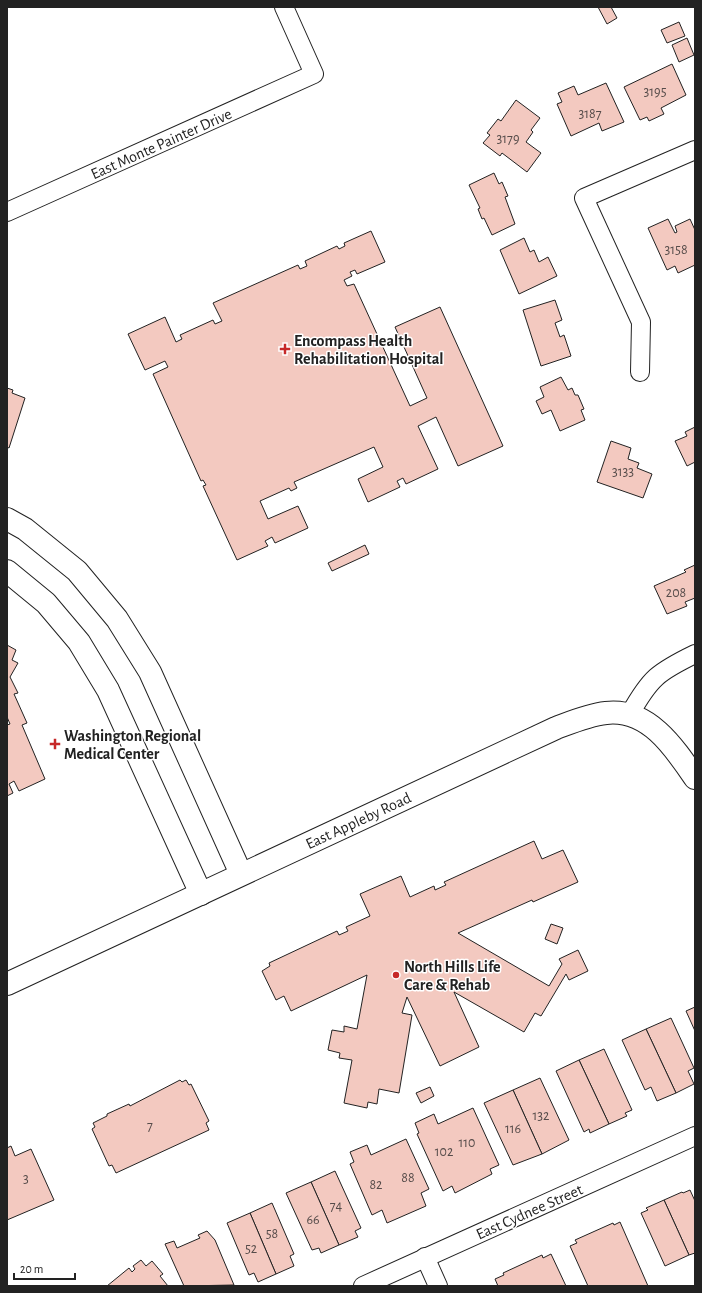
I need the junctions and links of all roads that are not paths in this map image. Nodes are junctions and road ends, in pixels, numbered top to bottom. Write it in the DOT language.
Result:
graph roads {
  1 [pos="284,7"];
  2 [pos="695,150"];
  3 [pos="7,212"];
  4 [pos="640,372"];
  5 [pos="7,519"];
  6 [pos="7,571"];
  7 [pos="695,654"];
  8 [pos="630,714"];
  9 [pos="695,778"];
  10 [pos="241,874"];
  11 [pos="201,894"];
  12 [pos="7,984"];
  13 [pos="695,1136"];
  14 [pos="425,1257"];
  15 [pos="363,1286"];
  16 [pos="438,1286"];
  1 -- 3 [label="street, East Monte Painter Drive"];
  2 -- 4 [label="street"];
  5 -- 10 [label="street"];
  6 -- 11 [label="street"];
  7 -- 8 [label="street"];
  8 -- 9 [label="street, East Appleby Road"];
  8 -- 10 [label="street, East Appleby Road"];
  10 -- 11 [label="street, East Appleby Road"];
  11 -- 12 [label="street, East Appleby Road"];
  13 -- 14 [label="street, East Cydnee Street"];
  14 -- 15 [label="street, East Cydnee Street"];
  14 -- 16 [label="street"];
}
